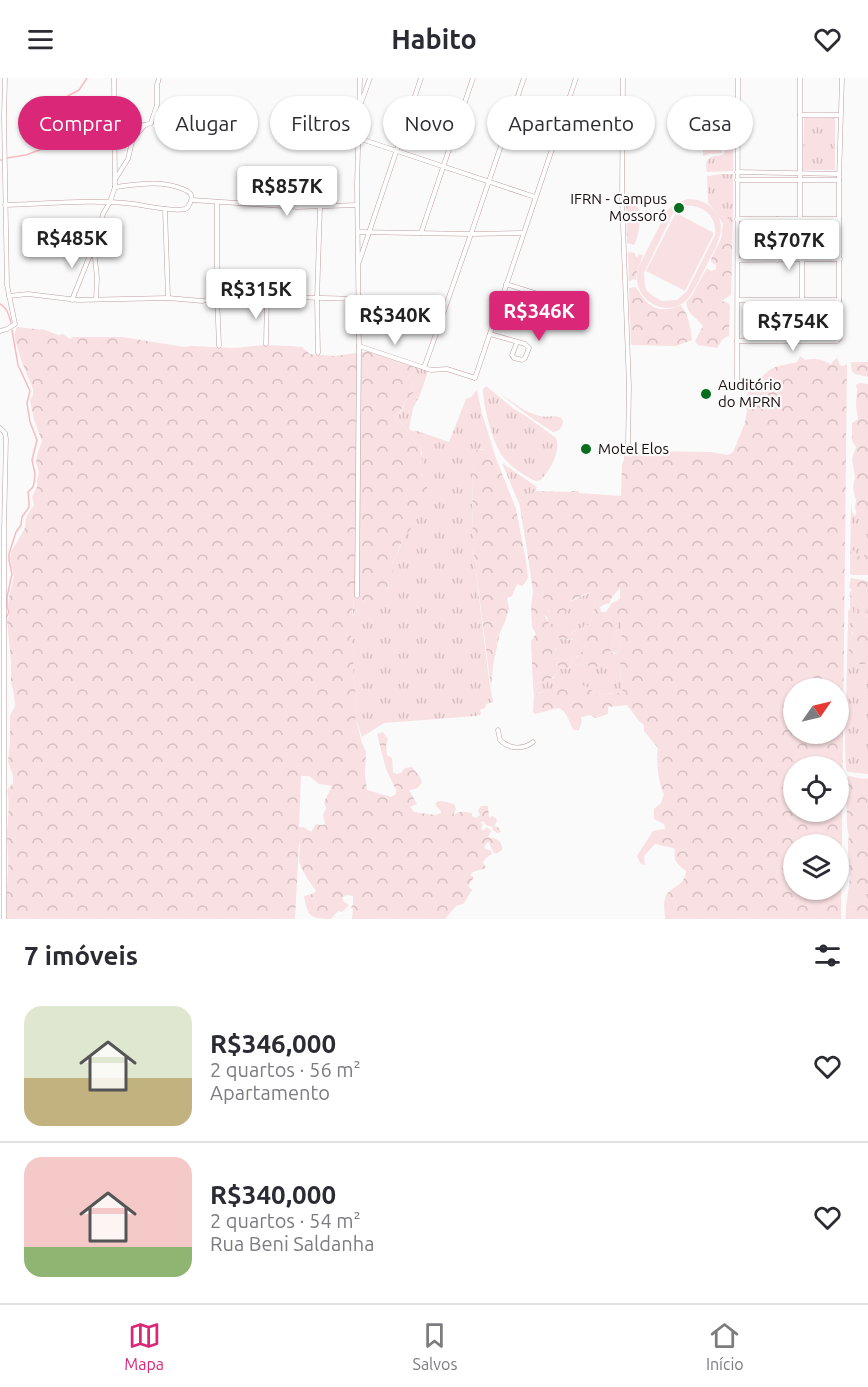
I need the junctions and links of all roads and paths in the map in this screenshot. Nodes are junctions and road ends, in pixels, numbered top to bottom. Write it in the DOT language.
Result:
graph roads {
  1 [pos="5,78"];
  2 [pos="114,78"];
  3 [pos="159,78"];
  4 [pos="360,78"];
  5 [pos="370,78"];
  6 [pos="421,78"];
  7 [pos="473,78"];
  8 [pos="524,78"];
  9 [pos="576,78"];
  10 [pos="623,78"];
  11 [pos="738,78"];
  12 [pos="800,78"];
  13 [pos="842,78"];
  14 [pos="114,96"];
  15 [pos="359,96"];
  16 [pos="363,96"];
  17 [pos="800,115"];
  18 [pos="840,115"];
  19 [pos="2,117"];
  20 [pos="142,125"];
  21 [pos="146,125"];
  22 [pos="371,142"];
  23 [pos="115,150"];
  24 [pos="358,150"];
  25 [pos="397,151"];
  26 [pos="443,166"];
  27 [pos="737,172"];
  28 [pos="800,173"];
  29 [pos="840,174"];
  30 [pos="115,178"];
  31 [pos="737,180"];
  32 [pos="800,180"];
  33 [pos="839,180"];
  34 [pos="489,182"];
  35 [pos="115,188"];
  36 [pos="535,198"];
  37 [pos="192,200"];
  38 [pos="110,202"];
  39 [pos="218,202"];
  40 [pos="5,205"];
  41 [pos="357,205"];
  42 [pos="320,207"];
  43 [pos="165,209"];
  44 [pos="737,219"];
  45 [pos="777,219"];
  46 [pos="800,219"];
  47 [pos="839,219"];
  48 [pos="370,231"];
  49 [pos="357,232"];
  50 [pos="421,233"];
  51 [pos="523,233"];
  52 [pos="471,234"];
  53 [pos="3,241"];
  54 [pos="94,249"];
  55 [pos="840,259"];
  56 [pos="738,260"];
  57 [pos="777,260"];
  58 [pos="802,260"];
  59 [pos="357,268"];
  60 [pos="506,284"];
  61 [pos="217,295"];
  62 [pos="9,296"];
  63 [pos="544,296"];
  64 [pos="267,297"];
  65 [pos="168,298"];
  66 [pos="317,298"];
  67 [pos="96,299"];
  68 [pos="358,299"];
  69 [pos="72,300"];
  70 [pos="738,300"];
  71 [pos="802,300"];
  72 [pos="838,300"];
  73 [pos="499,305"];
  74 [pos="537,318"];
  75 [pos="0,331"];
  76 [pos="490,334"];
  77 [pos="737,341"];
  78 [pos="517,342"];
  79 [pos="266,344"];
  80 [pos="219,346"];
  81 [pos="359,346"];
  82 [pos="318,353"];
  83 [pos="424,368"];
  84 [pos="737,381"];
  85 [pos="0,428"];
  86 [pos="628,444"];
  87 [pos="2,529"];
  88 [pos="357,596"];
  89 [pos="498,730"];
  90 [pos="533,742"];
  91 [pos="4,919"];
  1 -- 19 [label="street"];
  2 -- 14 [label="street"];
  3 -- 21 [label="street"];
  4 -- 15 [label="street"];
  5 -- 16 [label="street"];
  6 -- 25 [label="street"];
  7 -- 26 [label="street"];
  8 -- 34 [label="street"];
  9 -- 36 [label="street"];
  10 -- 86 [label="street"];
  11 -- 27 [label="street"];
  12 -- 17 [label="street"];
  13 -- 18 [label="street"];
  17 -- 18 [label="street"];
  17 -- 28 [label="street"];
  18 -- 29 [label="street"];
  19 -- 40 [label="street"];
  20 -- 21 [label="street"];
  21 -- 30 [label="street"];
  22 -- 25 [label="street"];
  23 -- 30 [label="street"];
  24 -- 41 [label="street"];
  25 -- 26 [label="street"];
  25 -- 48 [label="street"];
  26 -- 34 [label="street"];
  26 -- 50 [label="street"];
  27 -- 28 [label="street"];
  27 -- 31 [label="street"];
  28 -- 29 [label="street"];
  28 -- 32 [label="street"];
  29 -- 33 [label="street"];
  30 -- 35 [label="street"];
  31 -- 32 [label="street"];
  31 -- 44 [label="street"];
  32 -- 33 [label="street"];
  32 -- 46 [label="street"];
  33 -- 47 [label="street"];
  34 -- 36 [label="street"];
  34 -- 52 [label="street"];
  35 -- 37 [label="street"];
  35 -- 38 [label="street"];
  36 -- 51 [label="street"];
  37 -- 39 [label="street"];
  37 -- 43 [label="street"];
  38 -- 40 [label="street"];
  38 -- 43 [label="street"];
  38 -- 54 [label="street"];
  39 -- 42 [label="street"];
  39 -- 61 [label="street"];
  40 -- 53 [label="street"];
  41 -- 42 [label="street"];
  41 -- 49 [label="street"];
  42 -- 66 [label="street"];
  43 -- 65 [label="street"];
  44 -- 45 [label="street"];
  44 -- 56 [label="street"];
  45 -- 46 [label="street"];
  45 -- 57 [label="street"];
  46 -- 47 [label="street"];
  47 -- 55 [label="street"];
  48 -- 49 [label="street"];
  48 -- 50 [label="street"];
  48 -- 59 [label="street"];
  49 -- 59 [label="street"];
  50 -- 52 [label="street"];
  51 -- 52 [label="street"];
  51 -- 60 [label="street"];
  52 -- 83 [label="street"];
  53 -- 62 [label="street"];
  54 -- 67 [label="street"];
  54 -- 69 [label="street"];
  55 -- 58 [label="street"];
  55 -- 72 [label="street"];
  56 -- 57 [label="street"];
  56 -- 70 [label="street"];
  57 -- 58 [label="street"];
  58 -- 71 [label="street"];
  59 -- 68 [label="street"];
  60 -- 63 [label="street"];
  60 -- 73 [label="street"];
  61 -- 64 [label="street"];
  61 -- 65 [label="street"];
  61 -- 80 [label="street"];
  62 -- 69 [label="street"];
  62 -- 75 [label="street"];
  64 -- 66 [label="street"];
  64 -- 79 [label="street"];
  65 -- 67 [label="street"];
  66 -- 68 [label="street"];
  66 -- 82 [label="street"];
  67 -- 69 [label="street"];
  68 -- 81 [label="street"];
  70 -- 71 [label="street"];
  70 -- 77 [label="street"];
  71 -- 72 [label="street"];
  72 -- 77 [label="street"];
  73 -- 74 [label="street"];
  73 -- 76 [label="street"];
  76 -- 78 [label="street"];
  76 -- 83 [label="street"];
  77 -- 84 [label="street"];
  78 -- 78 [label="street"];
  81 -- 83 [label="street"];
  81 -- 88 [label="street"];
  85 -- 87 [label="street"];
  87 -- 91 [label="street"];
  89 -- 90 [label="street"];
}
